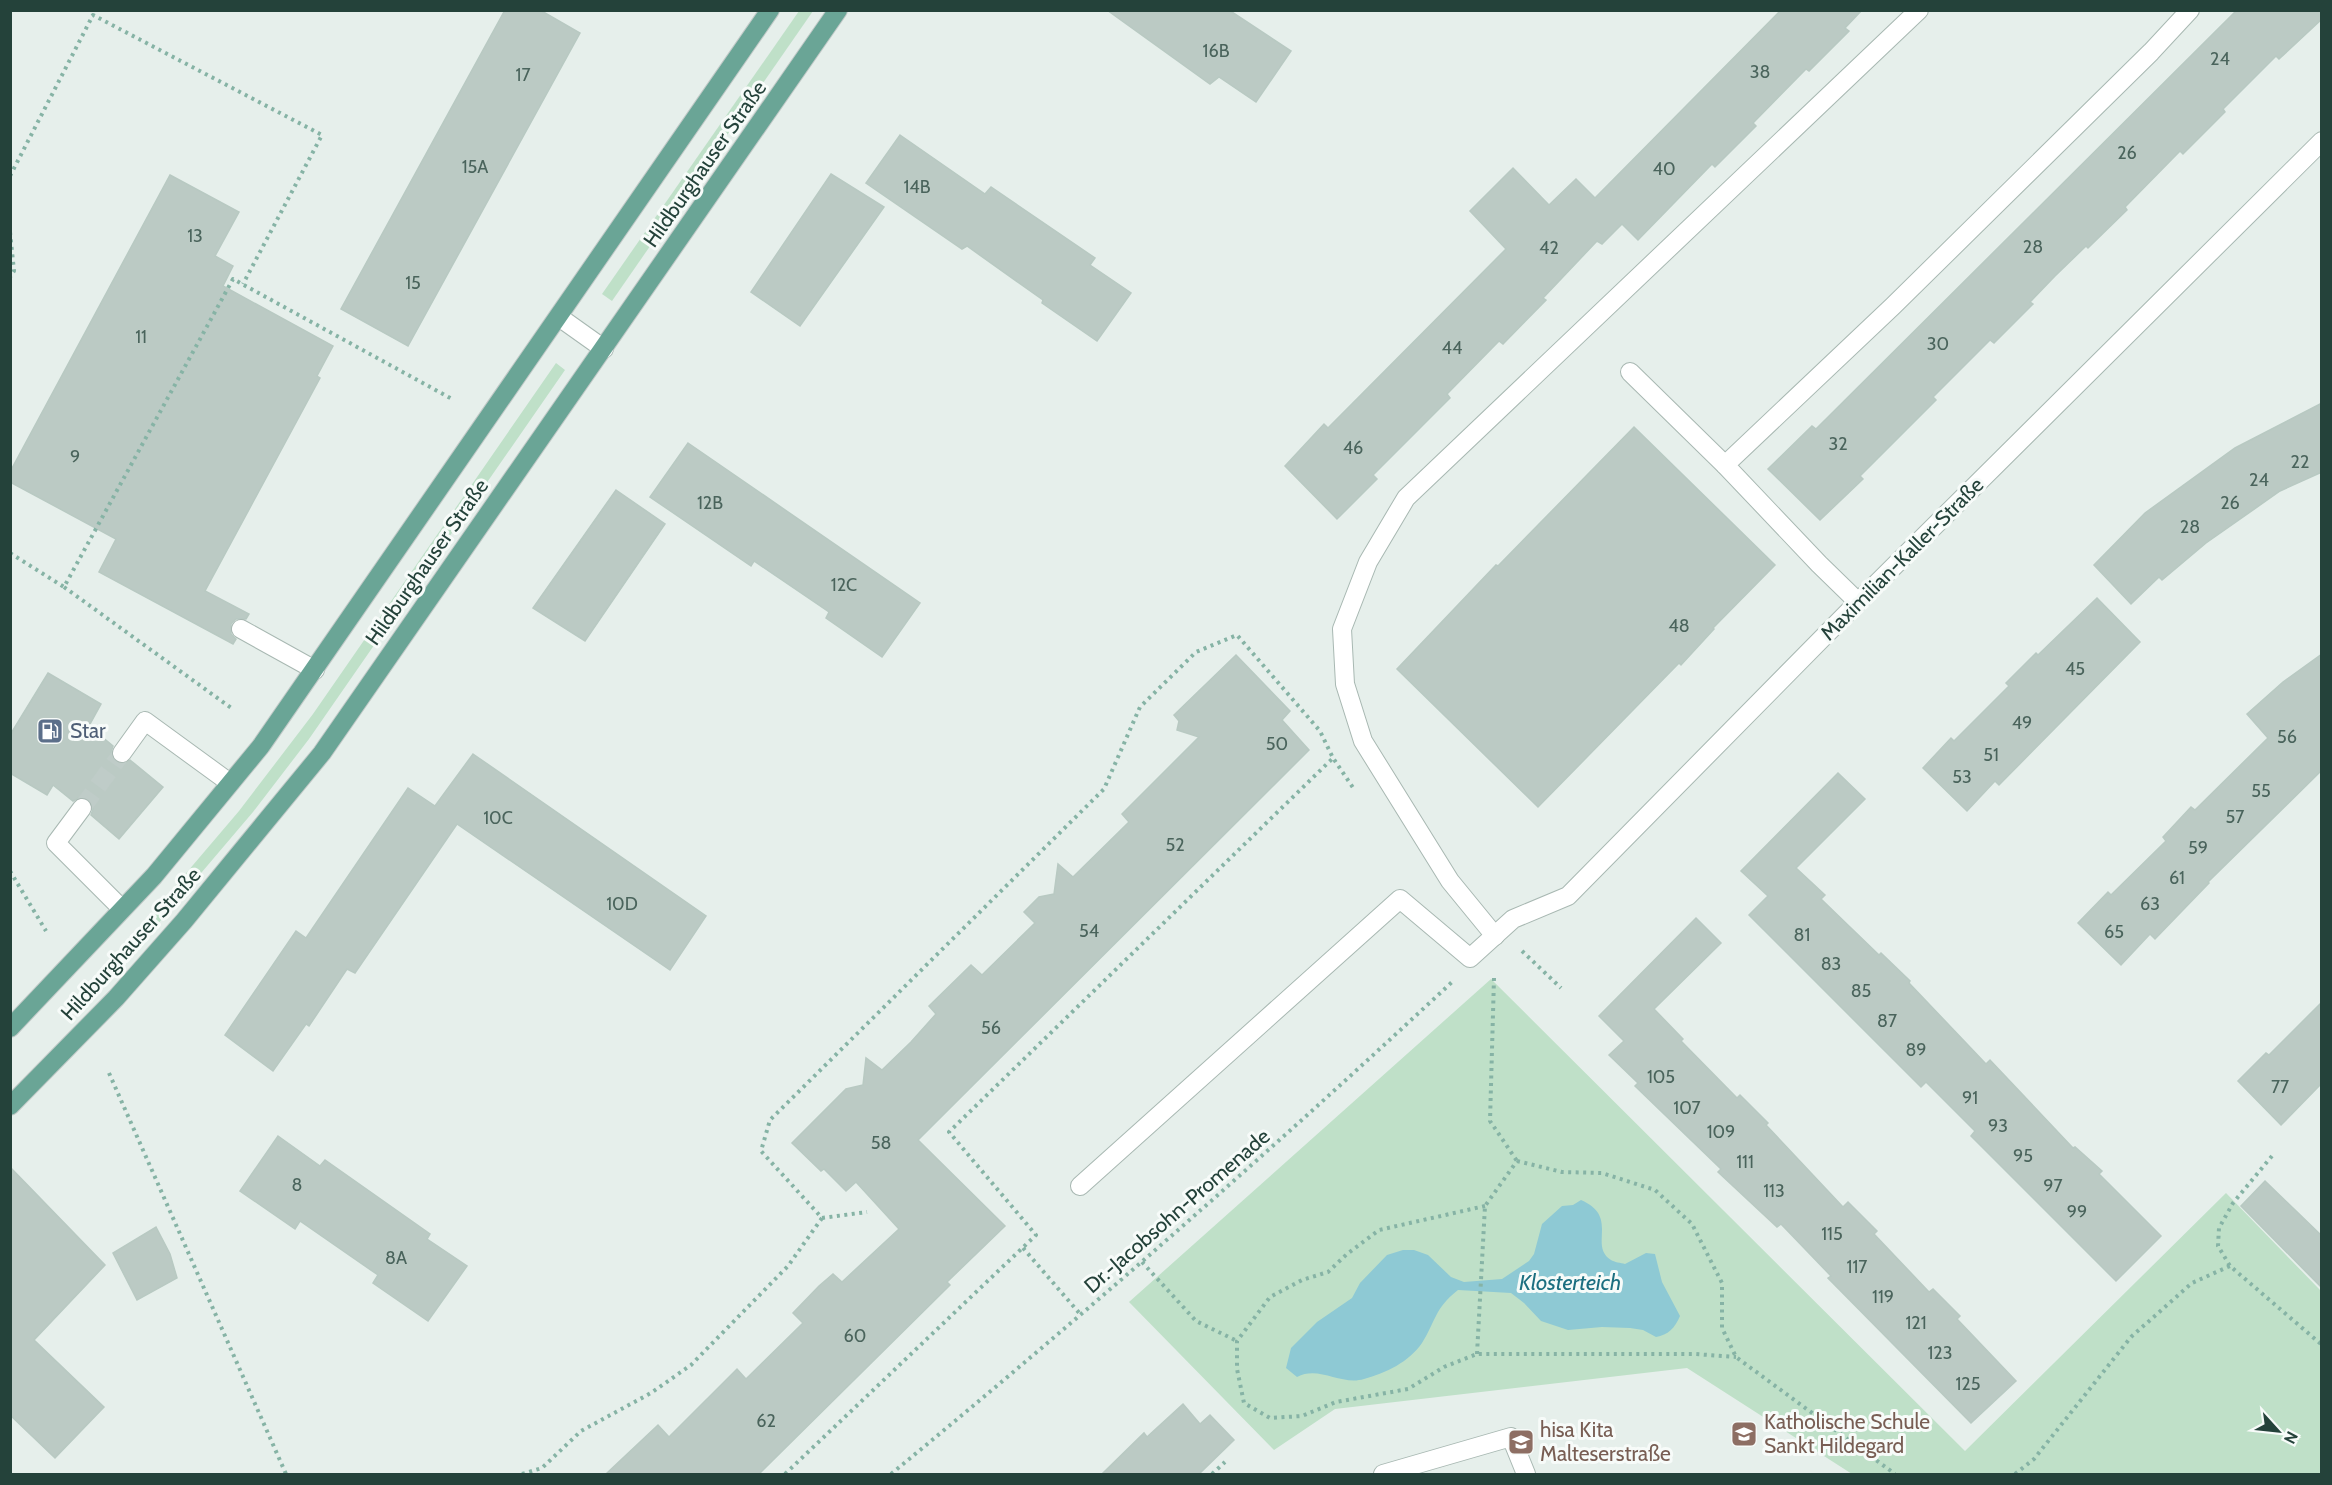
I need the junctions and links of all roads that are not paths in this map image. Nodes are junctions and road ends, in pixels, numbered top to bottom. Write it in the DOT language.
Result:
graph roads {
  1 [pos="770,10"];
  2 [pos="838,10"];
  3 [pos="1919,10"];
  4 [pos="2190,10"];
  5 [pos="2322,141"];
  6 [pos="559,317"];
  7 [pos="604,348"];
  8 [pos="1630,372"];
  9 [pos="1725,465"];
  10 [pos="1858,602"];
  11 [pos="241,629"];
  12 [pos="315,670"];
  13 [pos="122,753"];
  14 [pos="230,783"];
  15 [pos="82,808"];
  16 [pos="122,909"];
  17 [pos="1503,928"];
  18 [pos="10,1028"];
  19 [pos="10,1107"];
  20 [pos="1080,1186"];
  21 [pos="1383,1474"];
  22 [pos="1526,1474"];
  1 -- 6 [label="main road, Hildburghauser Straße"];
  2 -- 7 [label="main road, Hildburghauser Straße"];
  3 -- 17 [label="street"];
  4 -- 9 [label="street"];
  5 -- 10 [label="street, Maximilian-Kaller-Straße"];
  6 -- 7 [label="street"];
  6 -- 12 [label="main road, Hildburghauser Straße"];
  7 -- 19 [label="main road, Hildburghauser Straße"];
  8 -- 9 [label="street"];
  9 -- 10 [label="street"];
  10 -- 17 [label="street, Maximilian-Kaller-Straße"];
  11 -- 12 [label="street"];
  12 -- 14 [label="main road, Hildburghauser Straße"];
  13 -- 14 [label="street"];
  14 -- 16 [label="main road, Hildburghauser Straße"];
  15 -- 16 [label="street"];
  16 -- 18 [label="main road, Hildburghauser Straße"];
  17 -- 20 [label="street, Maximilian-Kaller-Straße"];
  21 -- 22 [label="street"];
}
